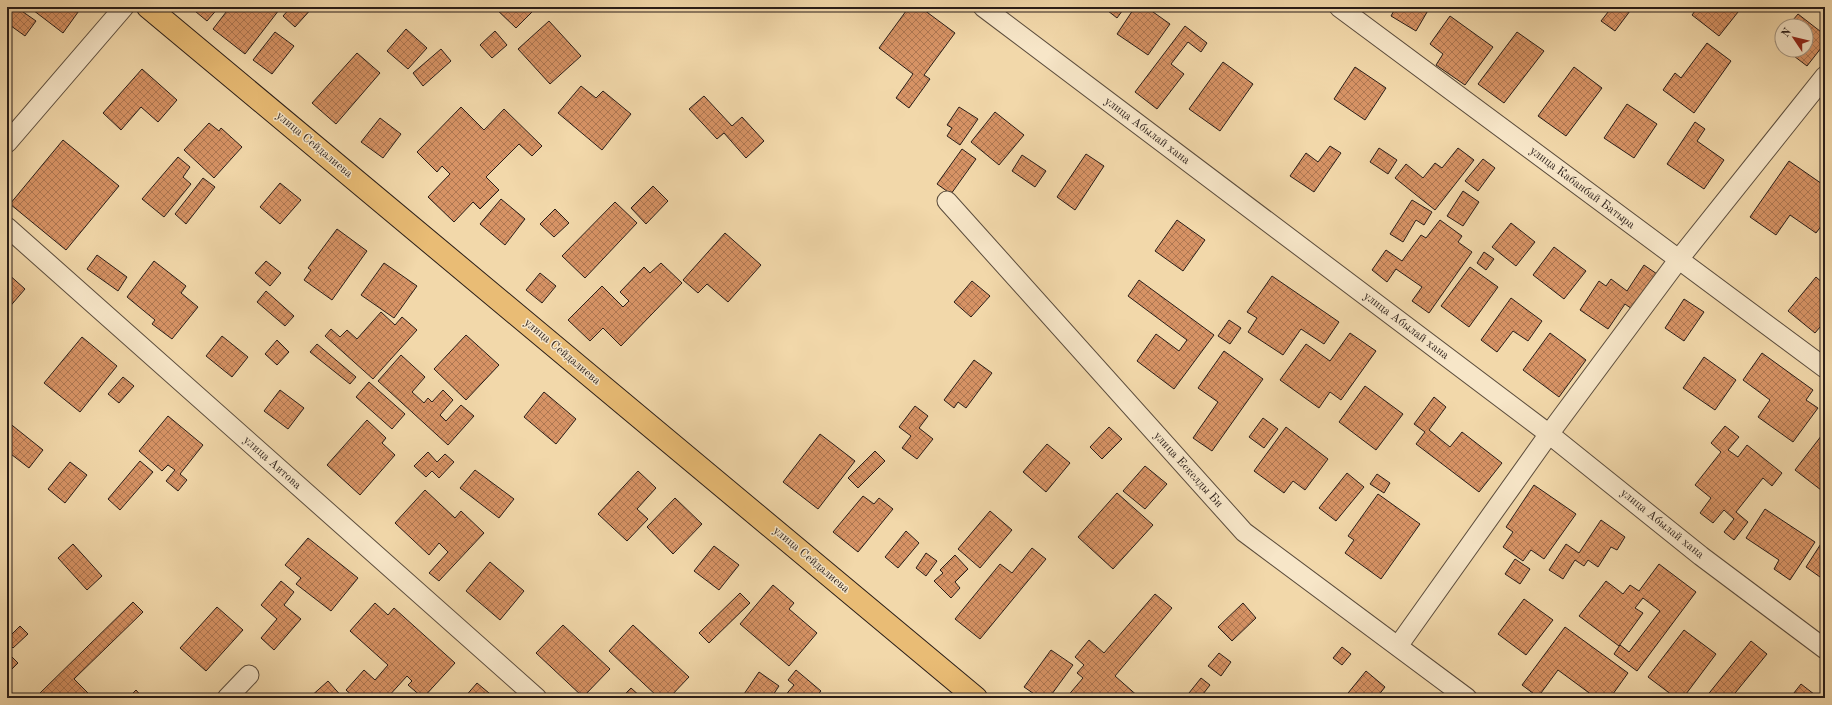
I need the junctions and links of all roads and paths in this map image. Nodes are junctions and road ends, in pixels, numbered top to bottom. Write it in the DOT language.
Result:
graph roads {
  1 [pos="124,7"];
  2 [pos="148,7"];
  3 [pos="983,7"];
  4 [pos="1339,7"];
  5 [pos="1825,76"];
  6 [pos="7,143"];
  7 [pos="947,201"];
  8 [pos="7,227"];
  9 [pos="1679,259"];
  10 [pos="1825,368"];
  11 [pos="1549,434"];
  12 [pos="1398,646"];
  13 [pos="1825,649"];
  14 [pos="249,675"];
  15 [pos="227,698"];
  16 [pos="537,698"];
  17 [pos="976,698"];
  18 [pos="1467,698"];
  1 -- 6 [label="street"];
  2 -- 17 [label="main road, улица Сейдалиева"];
  3 -- 11 [label="street, улица Абылай хана"];
  4 -- 9 [label="street, улица Кабанбай Батыра"];
  5 -- 9 [label="street"];
  7 -- 12 [label="street, улица Ескелды Би"];
  8 -- 16 [label="street, улица Аитова"];
  9 -- 10 [label="street, улица Кабанбай Батыра"];
  9 -- 11 [label="street"];
  11 -- 12 [label="street"];
  11 -- 13 [label="street, улица Абылай хана"];
  12 -- 18 [label="street, улица Ескелды Би"];
  14 -- 15 [label="street"];
}
